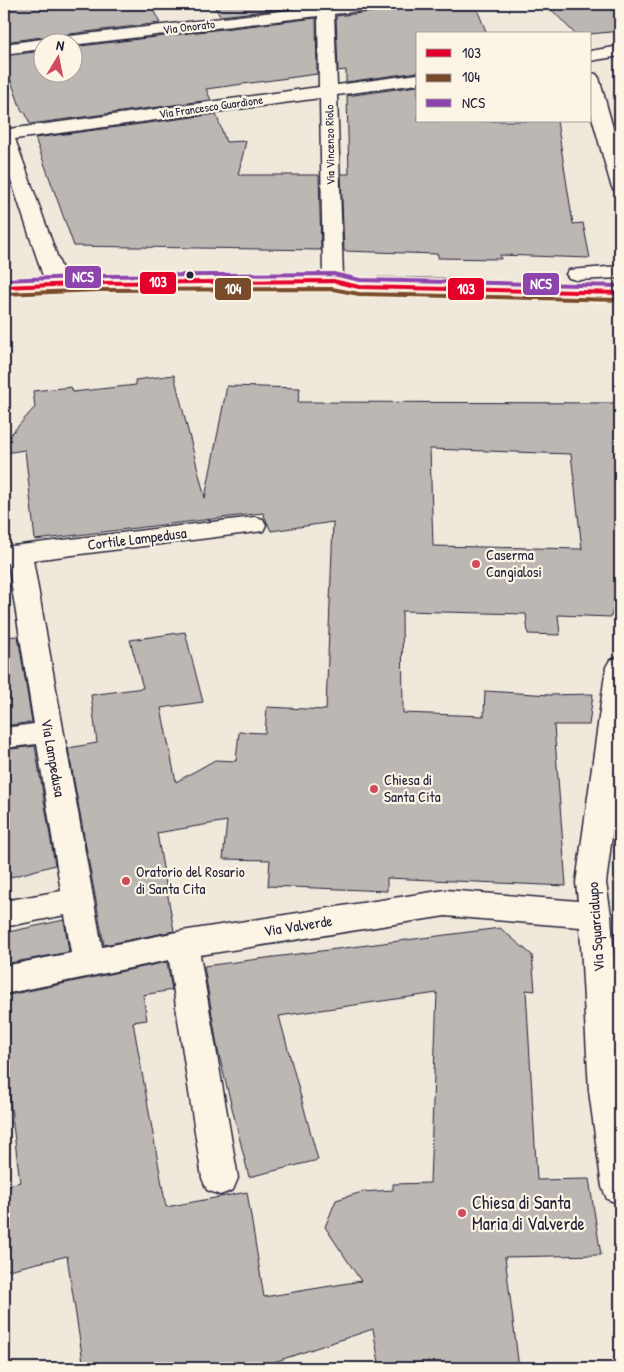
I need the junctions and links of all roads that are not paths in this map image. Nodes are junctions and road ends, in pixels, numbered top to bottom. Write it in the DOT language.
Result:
graph roads {
  1 [pos="379,4"];
  2 [pos="326,10"];
  3 [pos="82,39"];
  4 [pos="32,45"];
  5 [pos="4,49"];
  6 [pos="620,51"];
  7 [pos="592,56"];
  8 [pos="416,79"];
  9 [pos="592,85"];
  10 [pos="328,91"];
  11 [pos="4,134"];
  12 [pos="620,185"];
  13 [pos="620,272"];
  14 [pos="333,281"];
  15 [pos="56,284"];
  16 [pos="4,287"];
  17 [pos="620,293"];
  18 [pos="254,525"];
  19 [pos="12,555"];
  20 [pos="620,667"];
  21 [pos="49,732"];
  22 [pos="4,738"];
  23 [pos="78,900"];
  24 [pos="4,914"];
  25 [pos="595,915"];
  26 [pos="182,944"];
  27 [pos="88,961"];
  28 [pos="4,980"];
  29 [pos="613,1089"];
  30 [pos="220,1178"];
  31 [pos="620,1187"];
  1 -- 2 [label="street, Via Onorato"];
  2 -- 3 [label="street, Via Onorato"];
  2 -- 10 [label="street, Via Vincenzo Riolo"];
  4 -- 5 [label="street"];
  6 -- 7 [label="street"];
  8 -- 10 [label="street, Via Francesco Guardione"];
  9 -- 12 [label="street"];
  10 -- 11 [label="street, Via Francesco Guardione"];
  10 -- 14 [label="street, Via Vincenzo Riolo"];
  11 -- 15 [label="street"];
  13 -- 14 [label="street"];
  14 -- 15 [label="street"];
  14 -- 17 [label="street"];
  15 -- 16 [label="street"];
  18 -- 19 [label="street, Cortile Lampedusa"];
  19 -- 21 [label="street, Via Lampedusa"];
  20 -- 25 [label="street, Via Squarcialupo"];
  21 -- 22 [label="street"];
  21 -- 23 [label="street, Via Lampedusa"];
  23 -- 24 [label="street"];
  23 -- 27 [label="street, Via Lampedusa"];
  25 -- 26 [label="street, Via Valverde"];
  25 -- 29 [label="street, Via Squarcialupo"];
  26 -- 27 [label="street, Via Valverde"];
  26 -- 30 [label="street"];
  27 -- 28 [label="street, Via Valverde"];
  29 -- 31 [label="street, Via Squarcialupo"];
}
